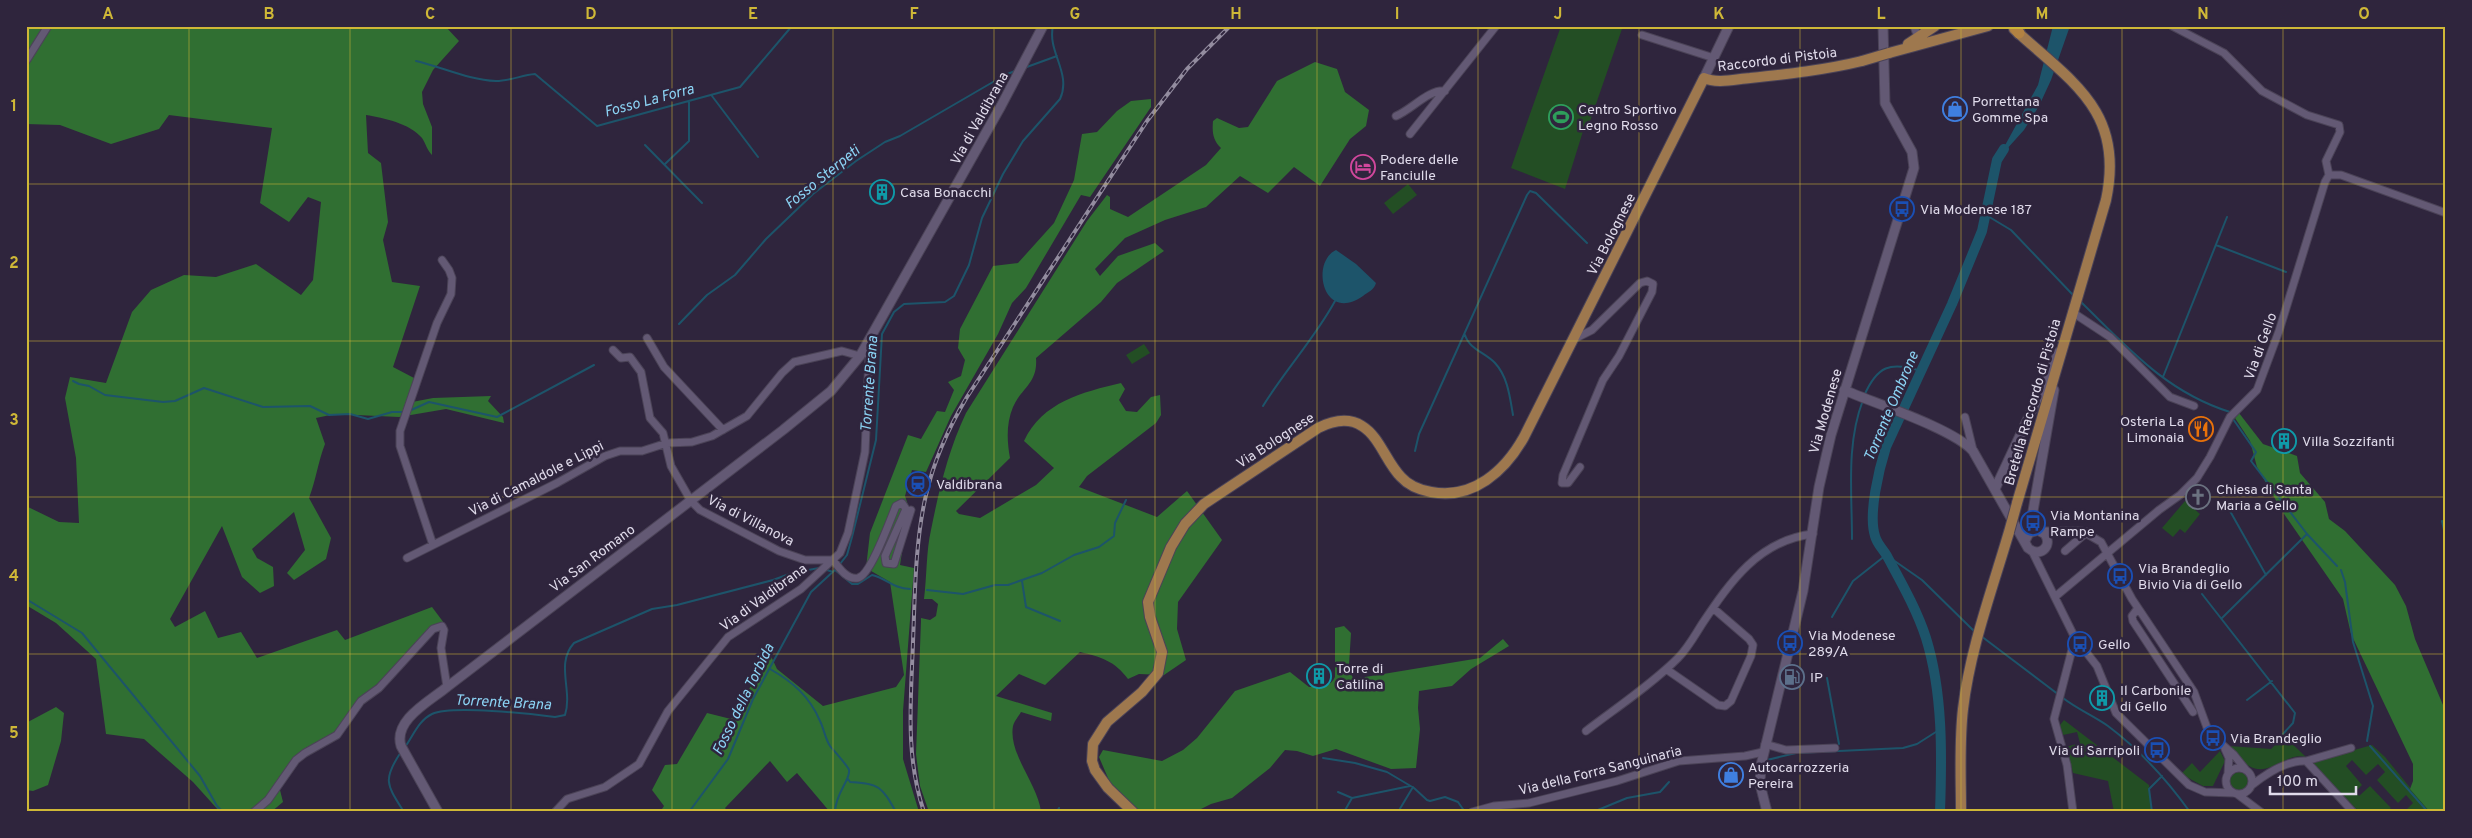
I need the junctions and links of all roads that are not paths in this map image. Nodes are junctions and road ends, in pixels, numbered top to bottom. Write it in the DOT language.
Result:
graph roads {
  1 [pos="48,26"];
  2 [pos="1043,26"];
  3 [pos="1496,26"];
  4 [pos="1730,26"];
  5 [pos="1883,26"];
  6 [pos="1935,26"];
  7 [pos="1988,26"];
  8 [pos="2004,26"];
  9 [pos="2172,26"];
  10 [pos="2015,29"];
  11 [pos="1642,35"];
  12 [pos="1889,53"];
  13 [pos="1714,58"];
  14 [pos="26,61"];
  15 [pos="1704,78"];
  16 [pos="1445,91"];
  17 [pos="1396,116"];
  18 [pos="1410,134"];
  19 [pos="2330,175"];
  20 [pos="2446,213"];
  21 [pos="442,260"];
  22 [pos="2072,312"];
  23 [pos="647,338"];
  24 [pos="1574,339"];
  25 [pos="866,346"];
  26 [pos="613,350"];
  27 [pos="2061,350"];
  28 [pos="860,356"];
  29 [pos="2055,372"];
  30 [pos="1844,390"];
  31 [pos="2194,406"];
  32 [pos="1965,417"];
  33 [pos="722,430"];
  34 [pos="667,443"];
  35 [pos="1973,451"];
  36 [pos="1580,466"];
  37 [pos="1995,489"];
  38 [pos="691,501"];
  39 [pos="911,510"];
  40 [pos="2014,531"];
  41 [pos="2061,532"];
  42 [pos="2088,532"];
  43 [pos="1813,534"];
  44 [pos="2033,534"];
  45 [pos="2048,544"];
  46 [pos="433,545"];
  47 [pos="2065,551"];
  48 [pos="2036,552"];
  49 [pos="2109,553"];
  50 [pos="407,558"];
  51 [pos="833,560"];
  52 [pos="2056,596"];
  53 [pos="1713,608"];
  54 [pos="2138,608"];
  55 [pos="2075,638"];
  56 [pos="1666,669"];
  57 [pos="447,687"];
  58 [pos="2193,712"];
  59 [pos="1586,731"];
  60 [pos="1764,748"];
  61 [pos="1835,748"];
  62 [pos="2225,748"];
  63 [pos="2352,748"];
  64 [pos="2306,761"];
  65 [pos="2247,771"];
  66 [pos="2268,774"];
  67 [pos="2227,776"];
  68 [pos="2250,788"];
  69 [pos="2213,794"];
  70 [pos="2235,794"];
  71 [pos="2254,806"];
  72 [pos="254,812"];
  73 [pos="438,812"];
  74 [pos="555,812"];
  75 [pos="1133,812"];
  76 [pos="1472,812"];
  77 [pos="1767,812"];
  78 [pos="1962,812"];
  79 [pos="2073,812"];
  80 [pos="2261,812"];
  81 [pos="2353,812"];
  1 -- 14 [label="street"];
  2 -- 25 [label="street, Via di Valdibrana"];
  3 -- 16 [label="street"];
  4 -- 13 [label="street, Via Bolognese"];
  5 -- 30 [label="street, Via Modenese"];
  6 -- 12 [label="main road, Raccordo di Pistoia"];
  7 -- 12 [label="main road"];
  8 -- 10 [label="main road, Bretella Raccordo di Pistoia"];
  9 -- 19 [label="street"];
  10 -- 22 [label="main road, Bretella Raccordo di Pistoia"];
  11 -- 13 [label="street"];
  12 -- 15 [label="main road, Raccordo di Pistoia, bridge"];
  13 -- 15 [label="street, Via Bolognese"];
  15 -- 24 [label="main road, Via Bolognese"];
  16 -- 17 [label="street"];
  16 -- 18 [label="street"];
  19 -- 20 [label="street"];
  19 -- 49 [label="street, Via di Gello"];
  21 -- 46 [label="street"];
  22 -- 27 [label="main road, Bretella Raccordo di Pistoia"];
  22 -- 31 [label="street"];
  23 -- 33 [label="street"];
  24 -- 36 [label="street"];
  24 -- 75 [label="main road, Via Bolognese"];
  25 -- 28 [label="street, Via San Romano"];
  25 -- 51 [label="street, Via di Valdibrana"];
  26 -- 34 [label="street, Via di Villanova"];
  27 -- 29 [label="main road, Bretella Raccordo di Pistoia"];
  27 -- 37 [label="street"];
  28 -- 33 [label="street, Via di Camaldole e Lippi"];
  28 -- 38 [label="street, Via San Romano"];
  29 -- 40 [label="main road, Bretella Raccordo di Pistoia, bridge"];
  29 -- 44 [label="street"];
  30 -- 35 [label="street"];
  30 -- 43 [label="street, Via Modenese"];
  32 -- 35 [label="street"];
  33 -- 34 [label="street, Via di Camaldole e Lippi"];
  34 -- 38 [label="street, Via di Villanova"];
  34 -- 46 [label="street, Via di Camaldole e Lippi"];
  35 -- 37 [label="street"];
  37 -- 40 [label="street"];
  38 -- 51 [label="street, Via di Villanova"];
  38 -- 57 [label="street, Via San Romano"];
  39 -- 51 [label="street"];
  40 -- 44 [label="street"];
  40 -- 78 [label="main road, Bretella Raccordo di Pistoia"];
  41 -- 42 [label="street"];
  41 -- 44 [label="street"];
  41 -- 45 [label="street"];
  42 -- 47 [label="street"];
  42 -- 49 [label="street"];
  43 -- 53 [label="street"];
  43 -- 60 [label="street, Via Modenese"];
  44 -- 45 [label="street"];
  44 -- 48 [label="street"];
  45 -- 48 [label="street"];
  46 -- 50 [label="street, Via di Camaldole e Lippi"];
  48 -- 52 [label="street"];
  49 -- 52 [label="street, Via di Gello"];
  49 -- 54 [label="street"];
  51 -- 74 [label="street, Via di Valdibrana"];
  52 -- 55 [label="street"];
  53 -- 56 [label="street"];
  53 -- 56 [label="street"];
  54 -- 58 [label="street"];
  54 -- 62 [label="street"];
  55 -- 69 [label="street"];
  55 -- 79 [label="street"];
  56 -- 59 [label="street"];
  57 -- 72 [label="street"];
  57 -- 73 [label="street, Via San Romano"];
  60 -- 61 [label="street"];
  60 -- 76 [label="street, Via della Forra Sanguinaria"];
  60 -- 77 [label="street, Via Modenese"];
  62 -- 65 [label="street"];
  62 -- 67 [label="street"];
  63 -- 64 [label="street"];
  64 -- 66 [label="street"];
  64 -- 81 [label="street"];
  65 -- 66 [label="street"];
  65 -- 67 [label="street"];
  65 -- 68 [label="street"];
  66 -- 68 [label="street"];
  67 -- 69 [label="street"];
  67 -- 70 [label="street"];
  68 -- 70 [label="street"];
  68 -- 71 [label="street"];
  69 -- 70 [label="street"];
  70 -- 71 [label="street"];
  71 -- 80 [label="street"];
}
